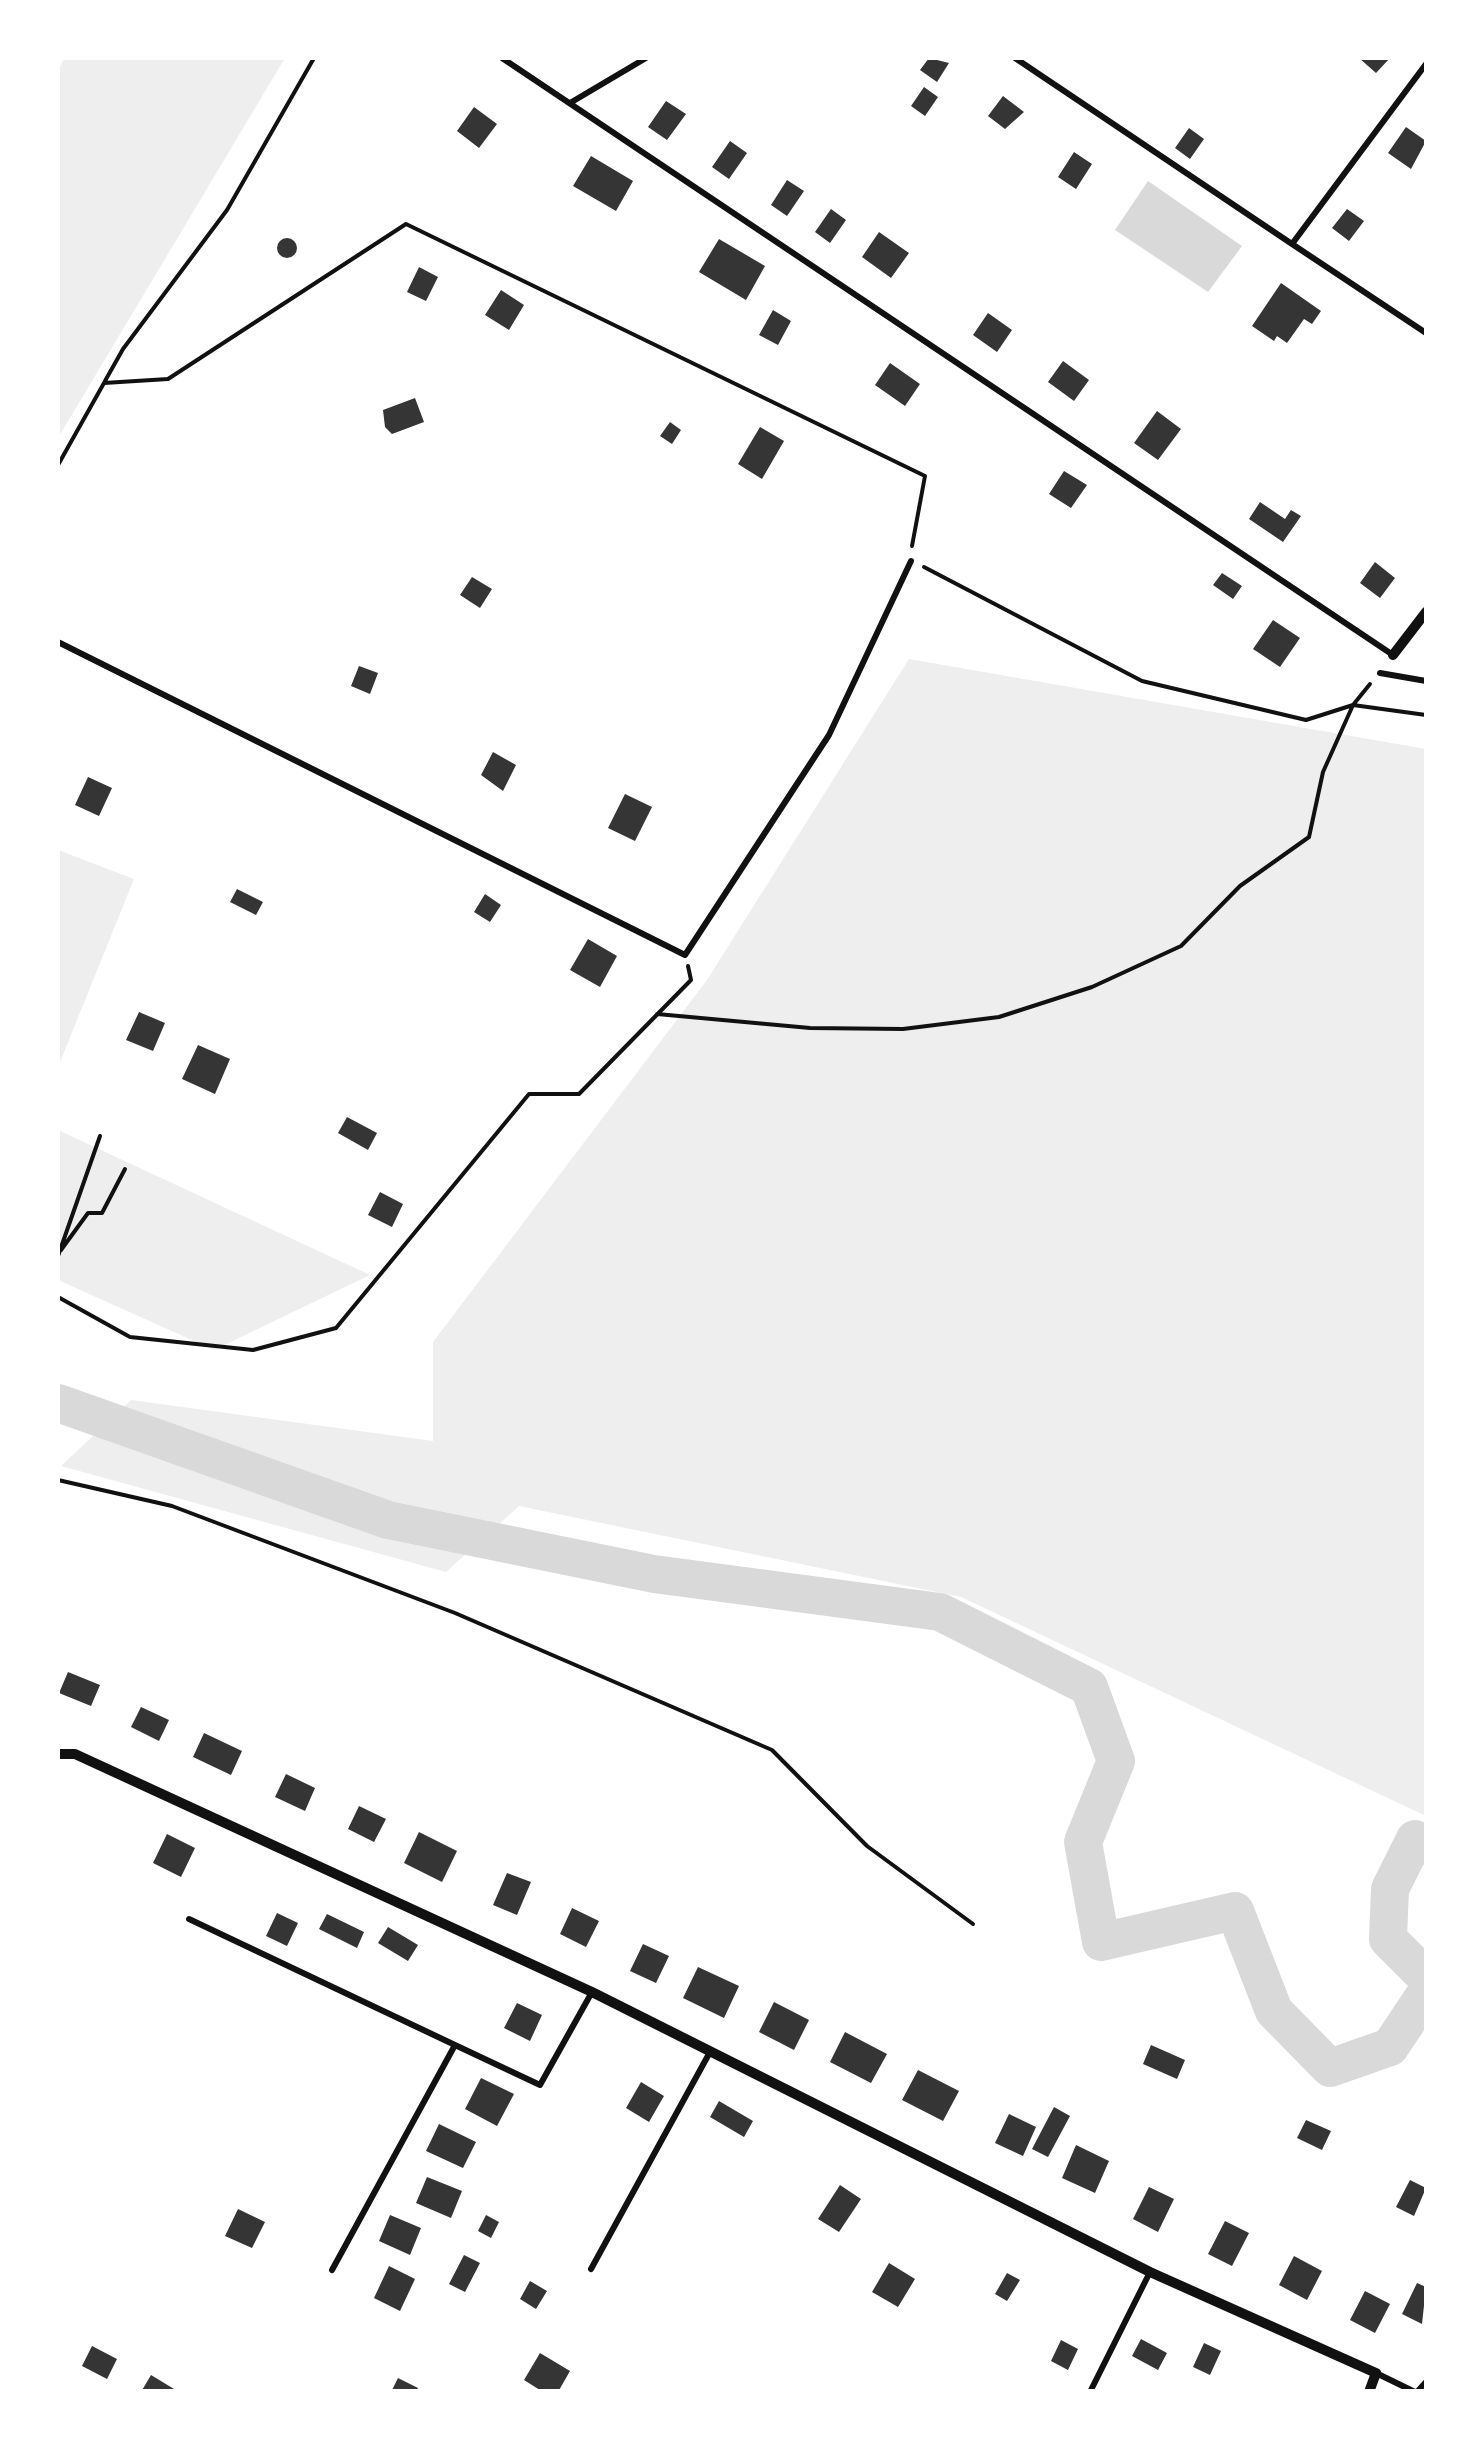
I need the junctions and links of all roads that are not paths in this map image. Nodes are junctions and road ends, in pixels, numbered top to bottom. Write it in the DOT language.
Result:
graph roads {
  1 [pos="502,58"];
  2 [pos="646,58"];
  3 [pos="1016,58"];
  4 [pos="1426,64"];
  5 [pos="570,102"];
  6 [pos="1292,244"];
  7 [pos="1426,333"];
  8 [pos="911,561"];
  9 [pos="1426,612"];
  10 [pos="58,642"];
  11 [pos="1393,655"];
  12 [pos="1380,672"];
  13 [pos="1426,681"];
  14 [pos="58,1754"];
  15 [pos="190,1919"];
  16 [pos="592,1992"];
  17 [pos="455,2045"];
  18 [pos="710,2051"];
  19 [pos="590,2269"];
  20 [pos="332,2270"];
  21 [pos="1150,2272"];
  22 [pos="1376,2373"];
  23 [pos="1426,2382"];
  24 [pos="1420,2391"];
  25 [pos="1090,2392"];
  26 [pos="1370,2392"];
  1 -- 5 [label="lane"];
  2 -- 5 [label="lane"];
  3 -- 6 [label="lane"];
  4 -- 6 [label="lane"];
  5 -- 11 [label="lane"];
  6 -- 7 [label="lane"];
  8 -- 10 [label="lane"];
  9 -- 11 [label="street"];
  12 -- 13 [label="lane"];
  14 -- 16 [label="street"];
  15 -- 17 [label="lane"];
  16 -- 17 [label="lane"];
  16 -- 18 [label="street"];
  17 -- 20 [label="lane"];
  18 -- 19 [label="lane"];
  18 -- 21 [label="street"];
  21 -- 22 [label="street"];
  21 -- 25 [label="lane"];
  22 -- 24 [label="lane"];
  22 -- 26 [label="street"];
  23 -- 24 [label="lane"];
}
